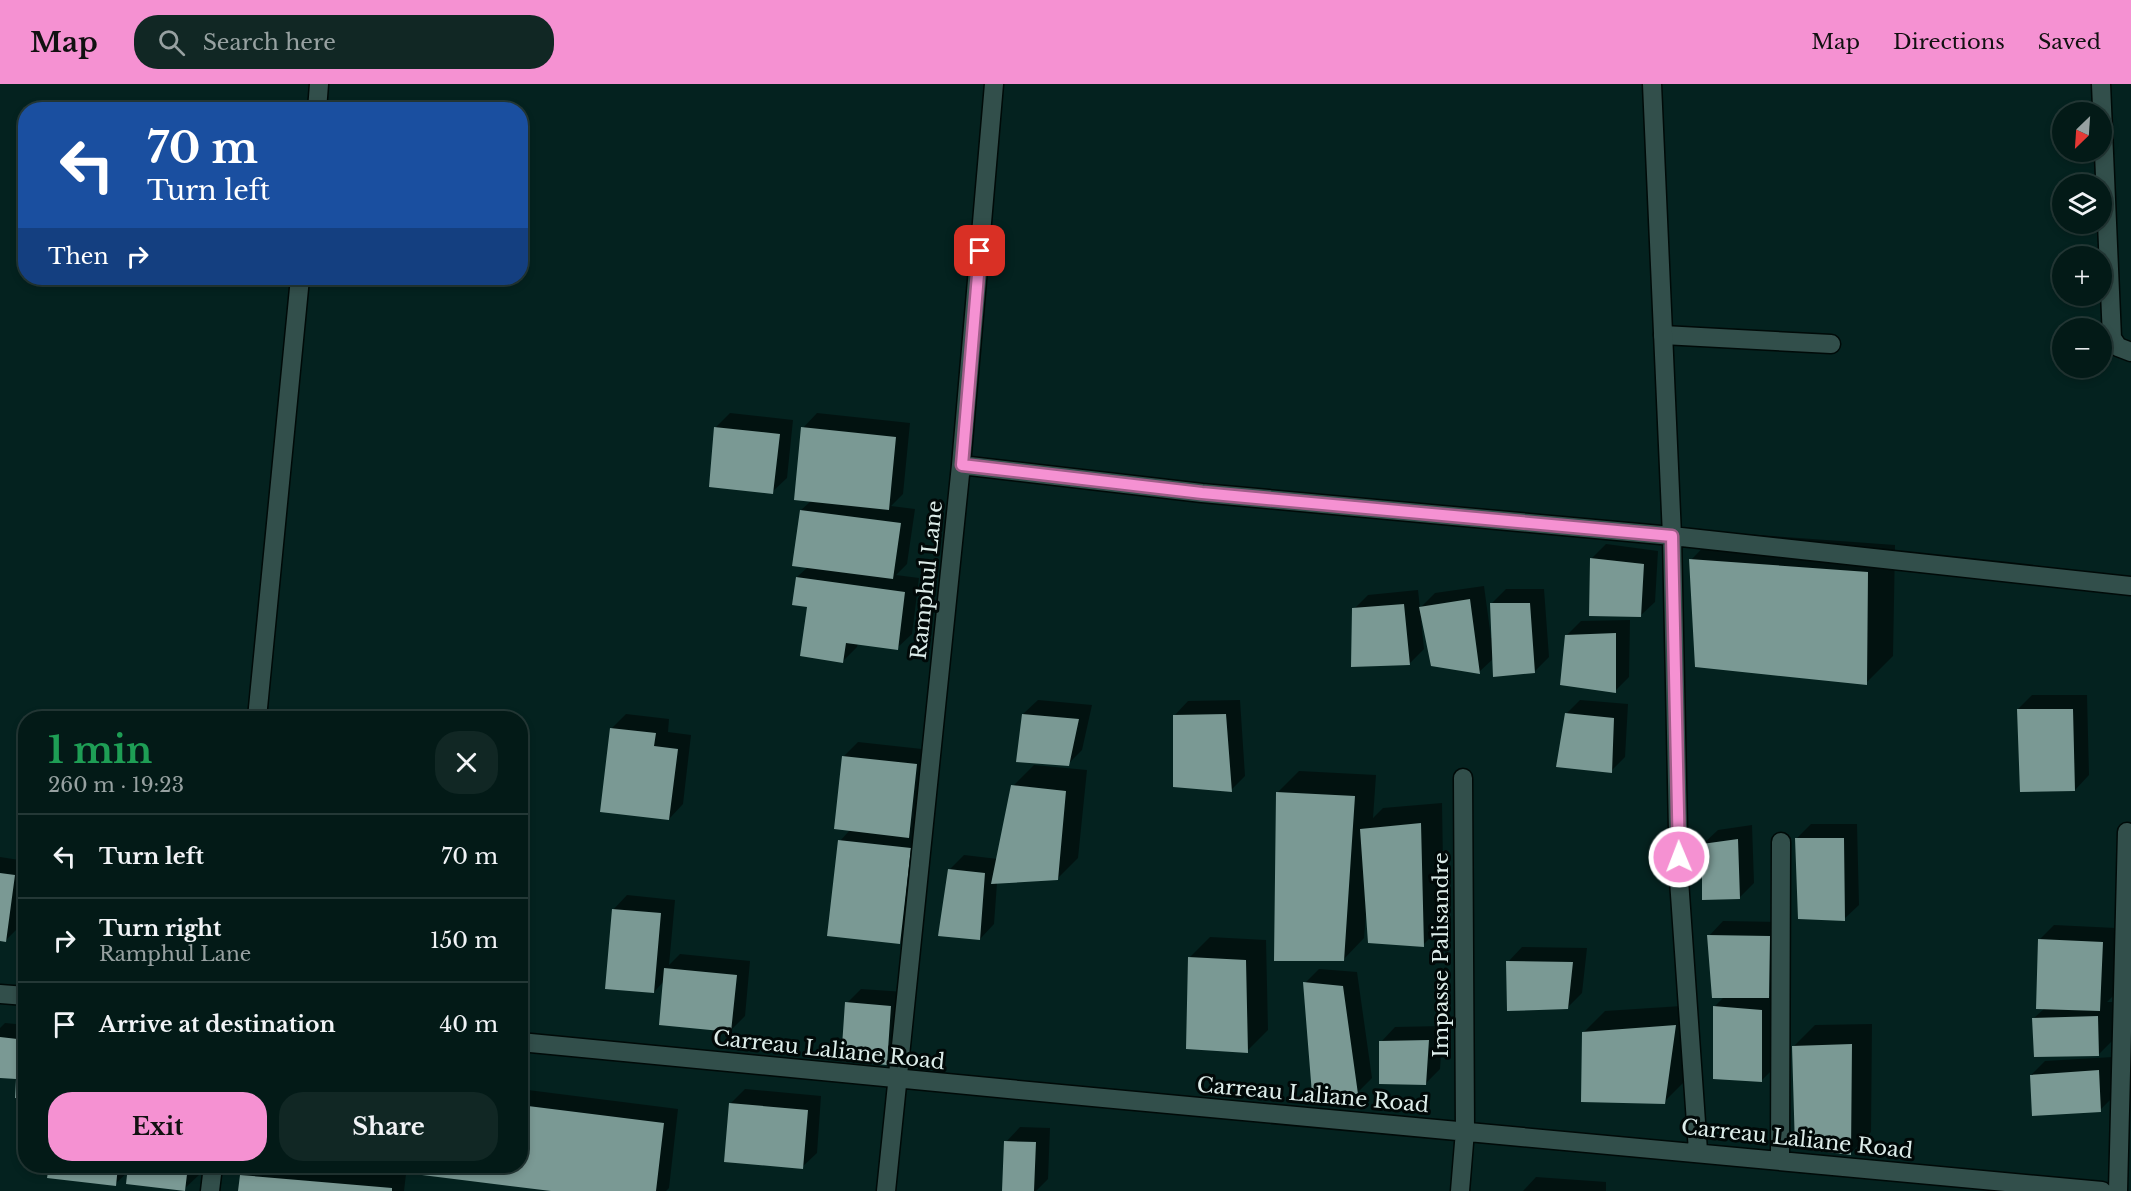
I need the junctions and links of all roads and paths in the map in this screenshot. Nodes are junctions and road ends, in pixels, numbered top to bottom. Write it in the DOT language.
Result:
graph roads {
  1 [pos="319,84"];
  2 [pos="994,84"];
  3 [pos="1652,84"];
  4 [pos="2101,84"];
  5 [pos="318,102"];
  6 [pos="299,285"];
  7 [pos="1663,335"];
  8 [pos="1831,344"];
  9 [pos="2131,352"];
  10 [pos="962,465"];
  11 [pos="1672,536"];
  12 [pos="2131,586"];
  13 [pos="258,711"];
  14 [pos="1463,778"];
  15 [pos="2127,832"];
  16 [pos="1781,842"];
  17 [pos="0,994"];
  18 [pos="18,995"];
  19 [pos="528,1043"];
  20 [pos="898,1080"];
  21 [pos="1465,1131"];
  22 [pos="1698,1151"];
  23 [pos="1780,1160"];
  24 [pos="212,1173"];
  25 [pos="210,1191"];
  26 [pos="886,1191"];
  27 [pos="1460,1191"];
  28 [pos="2102,1191"];
  29 [pos="2118,1191"];
  1 -- 5 [label="street"];
  2 -- 10 [label="street, Ramphul Lane"];
  3 -- 7 [label="street"];
  4 -- 9 [label="street"];
  6 -- 13 [label="street"];
  7 -- 8 [label="street"];
  7 -- 11 [label="street"];
  10 -- 11 [label="street"];
  10 -- 20 [label="street, Ramphul Lane"];
  11 -- 12 [label="street"];
  11 -- 22 [label="street"];
  14 -- 21 [label="street, Impasse Palisandre"];
  15 -- 29 [label="street"];
  16 -- 23 [label="street"];
  17 -- 18 [label="street"];
  19 -- 20 [label="street, Carreau Laliane Road"];
  20 -- 21 [label="street, Carreau Laliane Road"];
  20 -- 26 [label="street, Ramphul Lane"];
  21 -- 22 [label="street, Carreau Laliane Road"];
  21 -- 27 [label="street, Impasse Palisandre"];
  22 -- 23 [label="street, Carreau Laliane Road"];
  23 -- 28 [label="street, Carreau Laliane Road"];
  24 -- 25 [label="street"];
}
